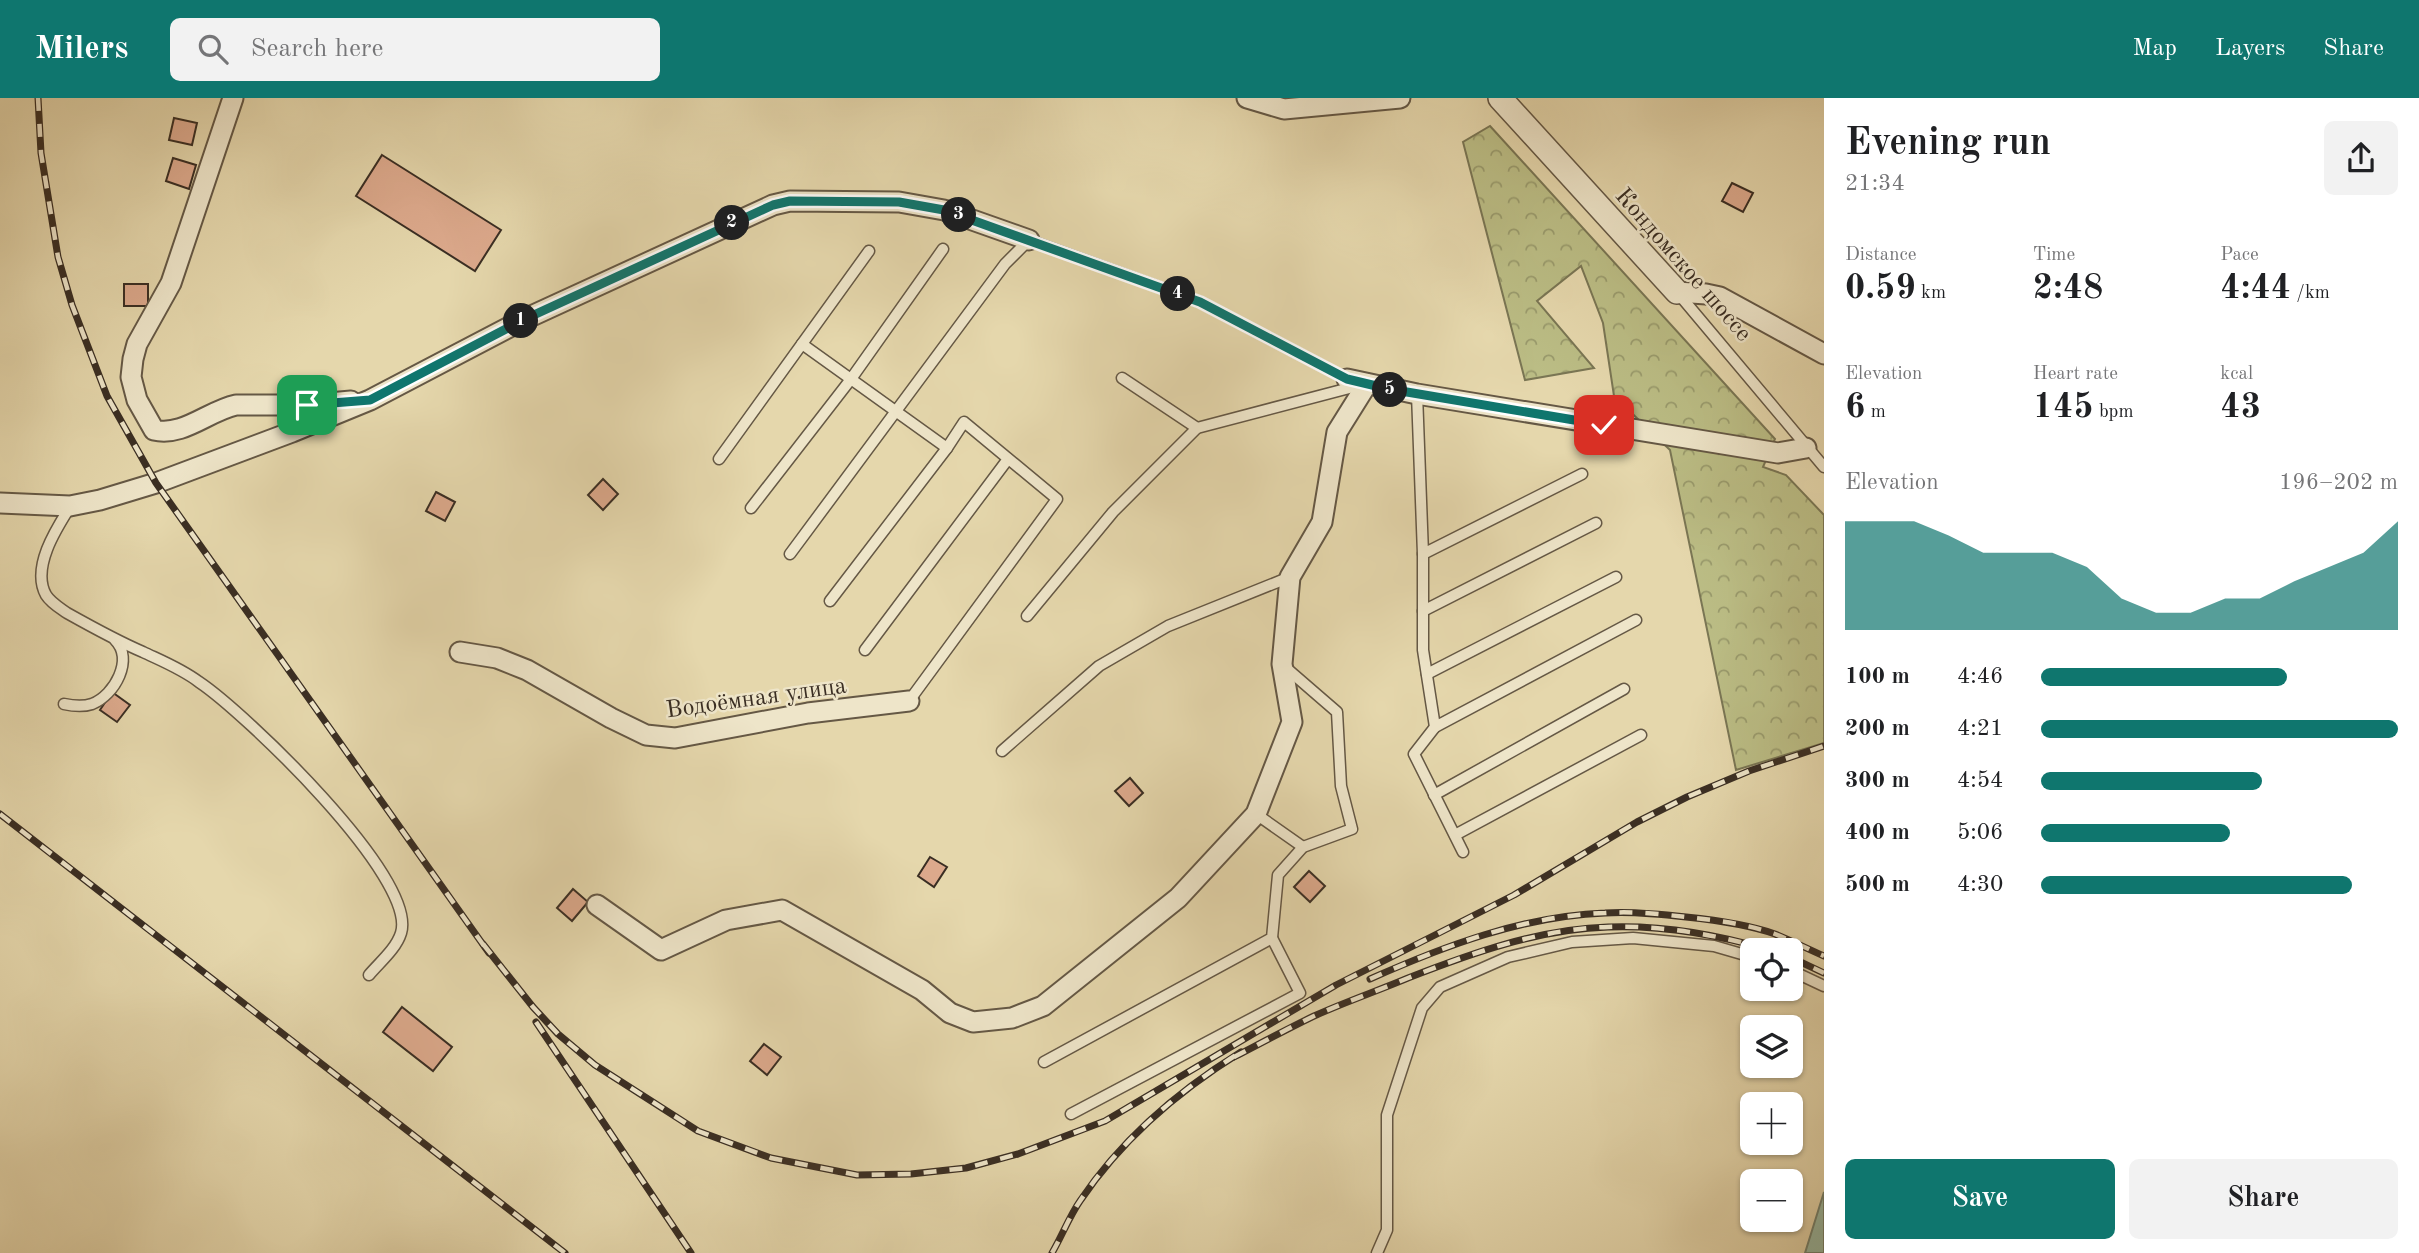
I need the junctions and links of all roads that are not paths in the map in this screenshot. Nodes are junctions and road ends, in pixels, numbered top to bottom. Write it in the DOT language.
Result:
graph roads {
  1 [pos="233,98"];
  2 [pos="1247,98"];
  3 [pos="1400,98"];
  4 [pos="1500,98"];
  5 [pos="1028,240"];
  6 [pos="943,250"];
  7 [pos="869,251"];
  8 [pos="1677,292"];
  9 [pos="802,344"];
  10 [pos="1824,354"];
  11 [pos="1122,378"];
  12 [pos="850,379"];
  13 [pos="1347,379"];
  14 [pos="1367,384"];
  15 [pos="1418,394"];
  16 [pos="370,400"];
  17 [pos="895,411"];
  18 [pos="1197,428"];
  19 [pos="947,448"];
  20 [pos="1806,448"];
  21 [pos="1008,458"];
  22 [pos="719,459"];
  23 [pos="1824,467"];
  24 [pos="1582,474"];
  25 [pos="0,503"];
  26 [pos="71,506"];
  27 [pos="751,508"];
  28 [pos="1596,523"];
  29 [pos="790,554"];
  30 [pos="1423,554"];
  31 [pos="1290,577"];
  32 [pos="1616,577"];
  33 [pos="830,601"];
  34 [pos="1423,611"];
  35 [pos="1027,616"];
  36 [pos="1636,620"];
  37 [pos="112,638"];
  38 [pos="866,650"];
  39 [pos="460,652"];
  40 [pos="1282,664"];
  41 [pos="1427,674"];
  42 [pos="1624,689"];
  43 [pos="909,701"];
  44 [pos="64,704"];
  45 [pos="1435,727"];
  46 [pos="1641,735"];
  47 [pos="1002,751"];
  48 [pos="1434,795"];
  49 [pos="1256,814"];
  50 [pos="1455,835"];
  51 [pos="1303,847"];
  52 [pos="1463,852"];
  53 [pos="597,905"];
  54 [pos="1272,938"];
  55 [pos="1740,954"];
  56 [pos="369,975"];
  57 [pos="1803,976"];
  58 [pos="1824,986"];
  59 [pos="1044,1062"];
  60 [pos="1071,1114"];
  61 [pos="1377,1253"];
  1 -- 16 [label="street"];
  2 -- 3 [label="street"];
  4 -- 8 [label="street, Кондомское шоссе"];
  5 -- 13 [label="lane"];
  5 -- 16 [label="street"];
  5 -- 17 [label="lane"];
  6 -- 12 [label="lane"];
  7 -- 9 [label="lane"];
  8 -- 10 [label="street"];
  8 -- 20 [label="lane, Кондомское шоссе"];
  9 -- 12 [label="lane"];
  9 -- 22 [label="lane"];
  11 -- 18 [label="lane"];
  12 -- 17 [label="lane"];
  12 -- 27 [label="lane"];
  13 -- 14 [label="street"];
  14 -- 15 [label="street"];
  14 -- 18 [label="lane"];
  14 -- 31 [label="street"];
  15 -- 20 [label="street"];
  15 -- 30 [label="lane"];
  16 -- 26 [label="street"];
  17 -- 19 [label="lane"];
  17 -- 29 [label="lane"];
  18 -- 35 [label="lane"];
  19 -- 21 [label="lane"];
  19 -- 33 [label="lane"];
  20 -- 23 [label="lane, Кондомское шоссе"];
  21 -- 38 [label="lane"];
  21 -- 43 [label="lane"];
  24 -- 30 [label="lane"];
  25 -- 26 [label="street"];
  26 -- 37 [label="lane"];
  28 -- 34 [label="lane"];
  30 -- 34 [label="lane"];
  31 -- 40 [label="street"];
  31 -- 47 [label="lane"];
  32 -- 41 [label="lane"];
  34 -- 41 [label="lane"];
  36 -- 45 [label="lane"];
  37 -- 44 [label="lane"];
  37 -- 56 [label="lane"];
  39 -- 43 [label="street, Водоёмная улица"];
  40 -- 49 [label="street"];
  40 -- 51 [label="lane"];
  41 -- 45 [label="lane"];
  42 -- 48 [label="lane"];
  45 -- 48 [label="lane"];
  46 -- 50 [label="lane"];
  48 -- 50 [label="lane"];
  49 -- 51 [label="lane"];
  49 -- 53 [label="street"];
  50 -- 52 [label="lane"];
  51 -- 54 [label="lane"];
  54 -- 59 [label="lane"];
  54 -- 60 [label="lane"];
  55 -- 61 [label="lane"];
  57 -- 58 [label="lane"];
}
